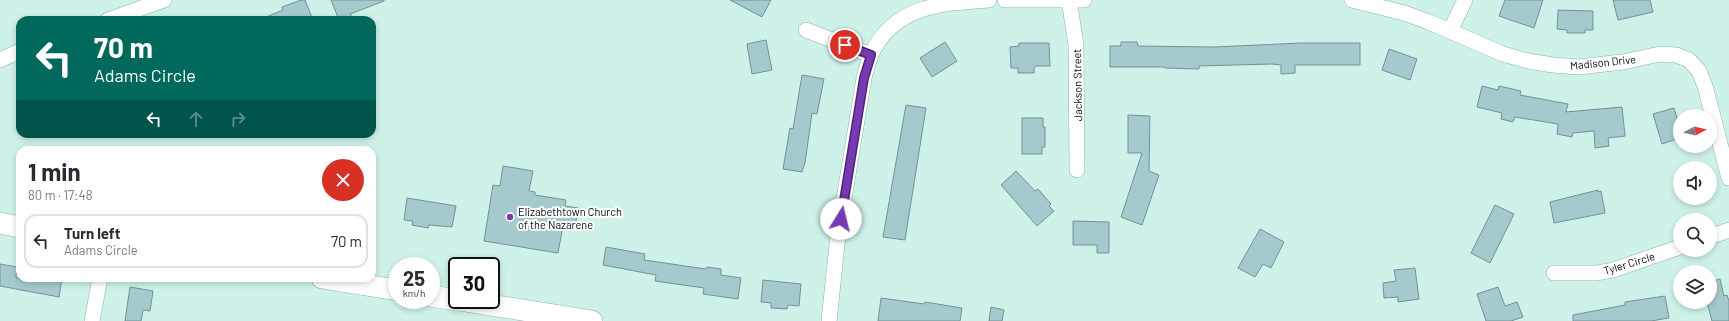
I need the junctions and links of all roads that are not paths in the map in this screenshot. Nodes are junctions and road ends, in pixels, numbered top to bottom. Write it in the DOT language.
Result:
graph roads {
  1 [pos="164,0"];
  2 [pos="989,0"];
  3 [pos="1005,0"];
  4 [pos="1069,0"];
  5 [pos="1084,0"];
  6 [pos="1352,0"];
  7 [pos="1465,0"];
  8 [pos="119,16"];
  9 [pos="806,30"];
  10 [pos="1450,31"];
  11 [pos="16,53"];
  12 [pos="871,55"];
  13 [pos="0,60"];
  14 [pos="1077,170"];
  15 [pos="1729,178"];
  16 [pos="0,223"];
  17 [pos="16,226"];
  18 [pos="1729,230"];
  19 [pos="1717,234"];
  20 [pos="1673,249"];
  21 [pos="1554,273"];
  22 [pos="99,282"];
  23 [pos="347,282"];
  24 [pos="388,289"];
  25 [pos="500,307"];
  26 [pos="92,321"];
  27 [pos="592,321"];
  28 [pos="829,321"];
  1 -- 8 [label="street"];
  2 -- 12 [label="street"];
  3 -- 4 [label="street"];
  4 -- 5 [label="street"];
  4 -- 14 [label="street, Jackson Street"];
  6 -- 10 [label="street, Madison Drive"];
  7 -- 10 [label="street"];
  9 -- 12 [label="street"];
  10 -- 15 [label="street, Madison Drive"];
  11 -- 13 [label="street"];
  12 -- 28 [label="street"];
  16 -- 17 [label="main road"];
  18 -- 19 [label="street"];
  20 -- 21 [label="street, Tyler Circle"];
  22 -- 26 [label="street"];
  23 -- 24 [label="main road"];
  25 -- 27 [label="main road"];
}
